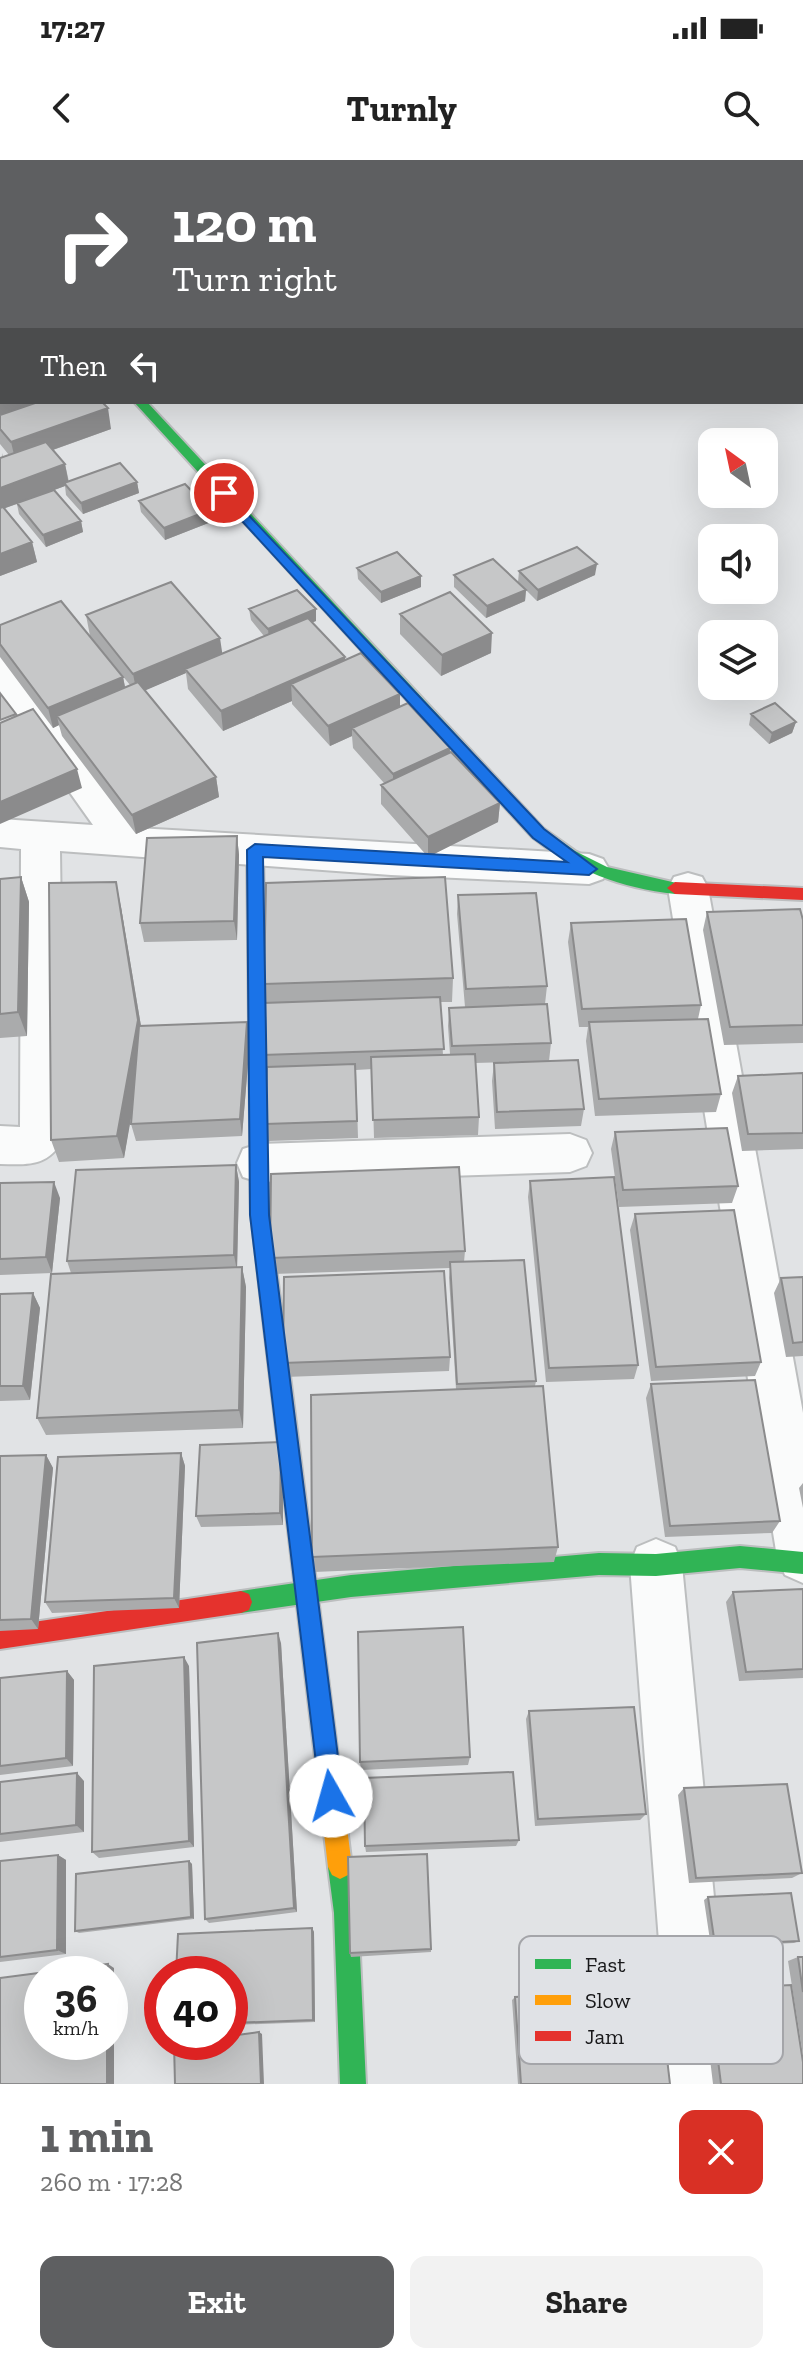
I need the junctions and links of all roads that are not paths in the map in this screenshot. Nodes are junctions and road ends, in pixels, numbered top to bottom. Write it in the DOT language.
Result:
graph roads {
  1 [pos="142,404"];
  2 [pos="0,665"];
  3 [pos="20,834"];
  4 [pos="126,842"];
  5 [pos="255,850"];
  6 [pos="589,869"];
  7 [pos="688,888"];
  8 [pos="803,894"];
  9 [pos="0,1145"];
  10 [pos="570,1153"];
  11 [pos="259,1163"];
  12 [pos="803,1560"];
  13 [pos="656,1565"];
  14 [pos="306,1593"];
  15 [pos="0,1638"];
  16 [pos="688,1936"];
  17 [pos="699,2064"];
  18 [pos="353,2084"];
  19 [pos="701,2084"];
  1 -- 6 [label="street"];
  2 -- 4 [label="street"];
  3 -- 4 [label="street"];
  3 -- 9 [label="street"];
  4 -- 5 [label="street"];
  5 -- 6 [label="street"];
  5 -- 11 [label="street"];
  6 -- 7 [label="street"];
  7 -- 8 [label="street"];
  7 -- 12 [label="street"];
  10 -- 11 [label="street"];
  11 -- 14 [label="street"];
  12 -- 13 [label="street"];
  13 -- 14 [label="street"];
  13 -- 16 [label="street"];
  14 -- 15 [label="street"];
  14 -- 18 [label="street"];
  17 -- 19 [label="street"];
}
